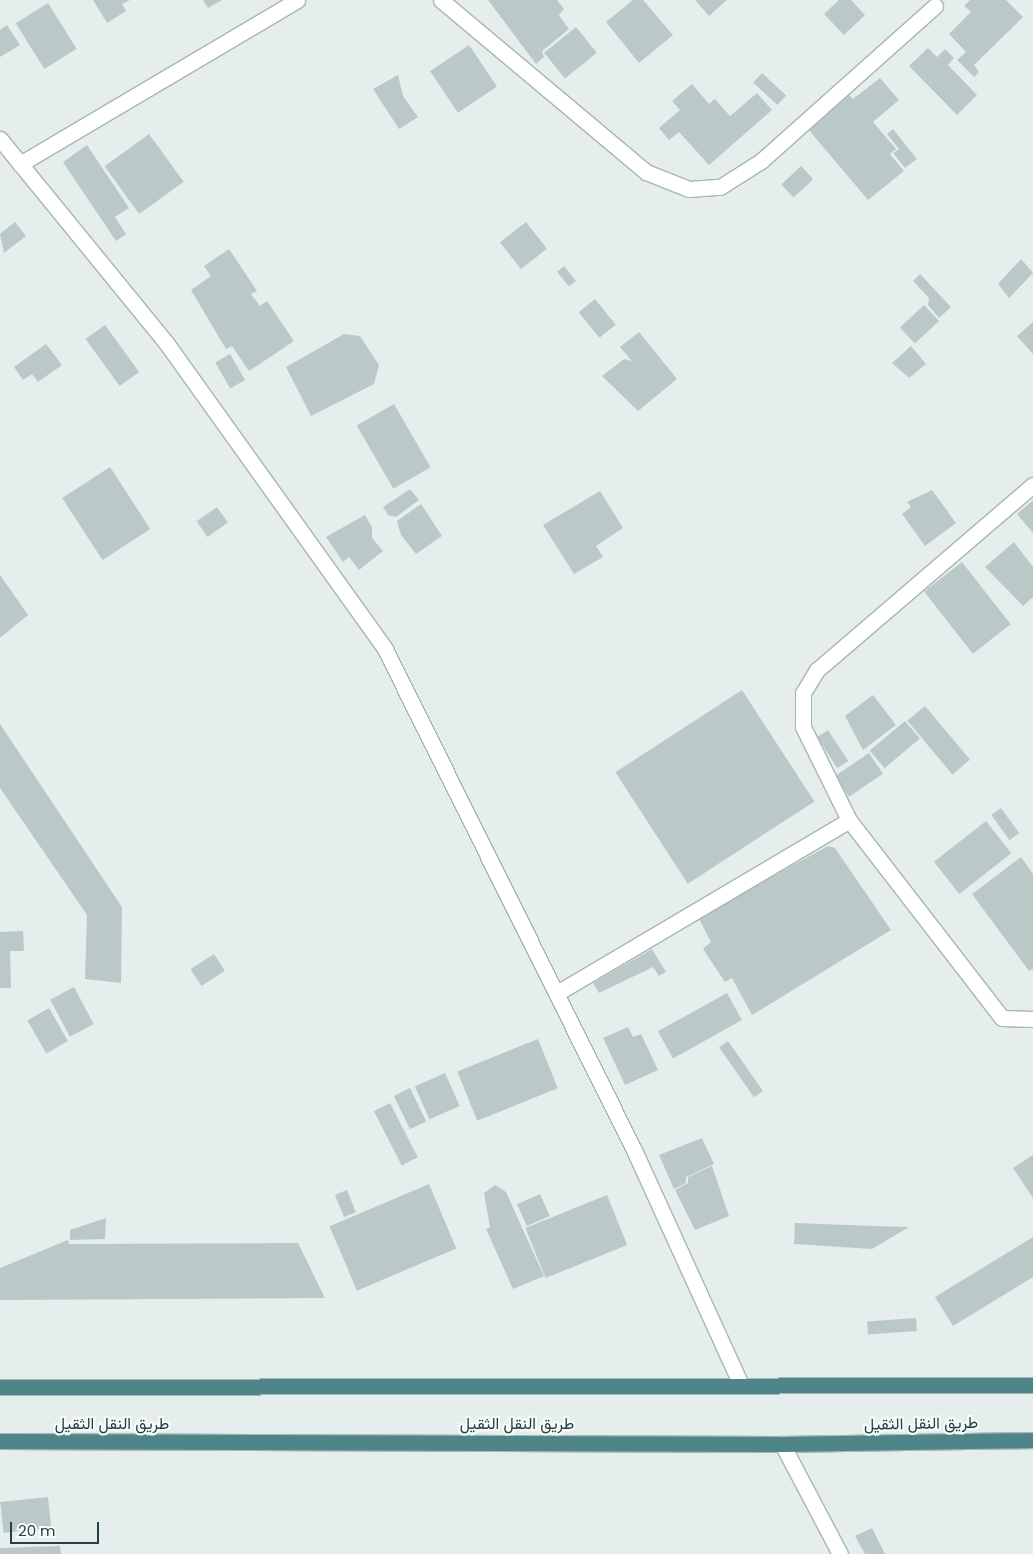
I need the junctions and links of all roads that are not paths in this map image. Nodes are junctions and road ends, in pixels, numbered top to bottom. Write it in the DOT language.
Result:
graph roads {
  1 [pos="298,0"];
  2 [pos="442,0"];
  3 [pos="935,6"];
  4 [pos="0,139"];
  5 [pos="20,164"];
  6 [pos="1033,485"];
  7 [pos="849,820"];
  8 [pos="557,994"];
  9 [pos="1033,1019"];
  10 [pos="741,1385"];
  11 [pos="1033,1385"];
  12 [pos="0,1388"];
  13 [pos="1033,1440"];
  14 [pos="0,1441"];
  15 [pos="782,1444"];
  16 [pos="840,1554"];
  1 -- 5 [label="street"];
  2 -- 3 [label="street"];
  4 -- 5 [label="street"];
  5 -- 8 [label="street"];
  6 -- 7 [label="street"];
  7 -- 8 [label="street"];
  7 -- 9 [label="street"];
  8 -- 10 [label="street"];
  10 -- 11 [label="highway"];
  10 -- 12 [label="highway"];
  13 -- 15 [label="highway, طريق النقل الثقيل"];
  14 -- 15 [label="highway, طريق النقل الثقيل"];
  15 -- 16 [label="street"];
}
